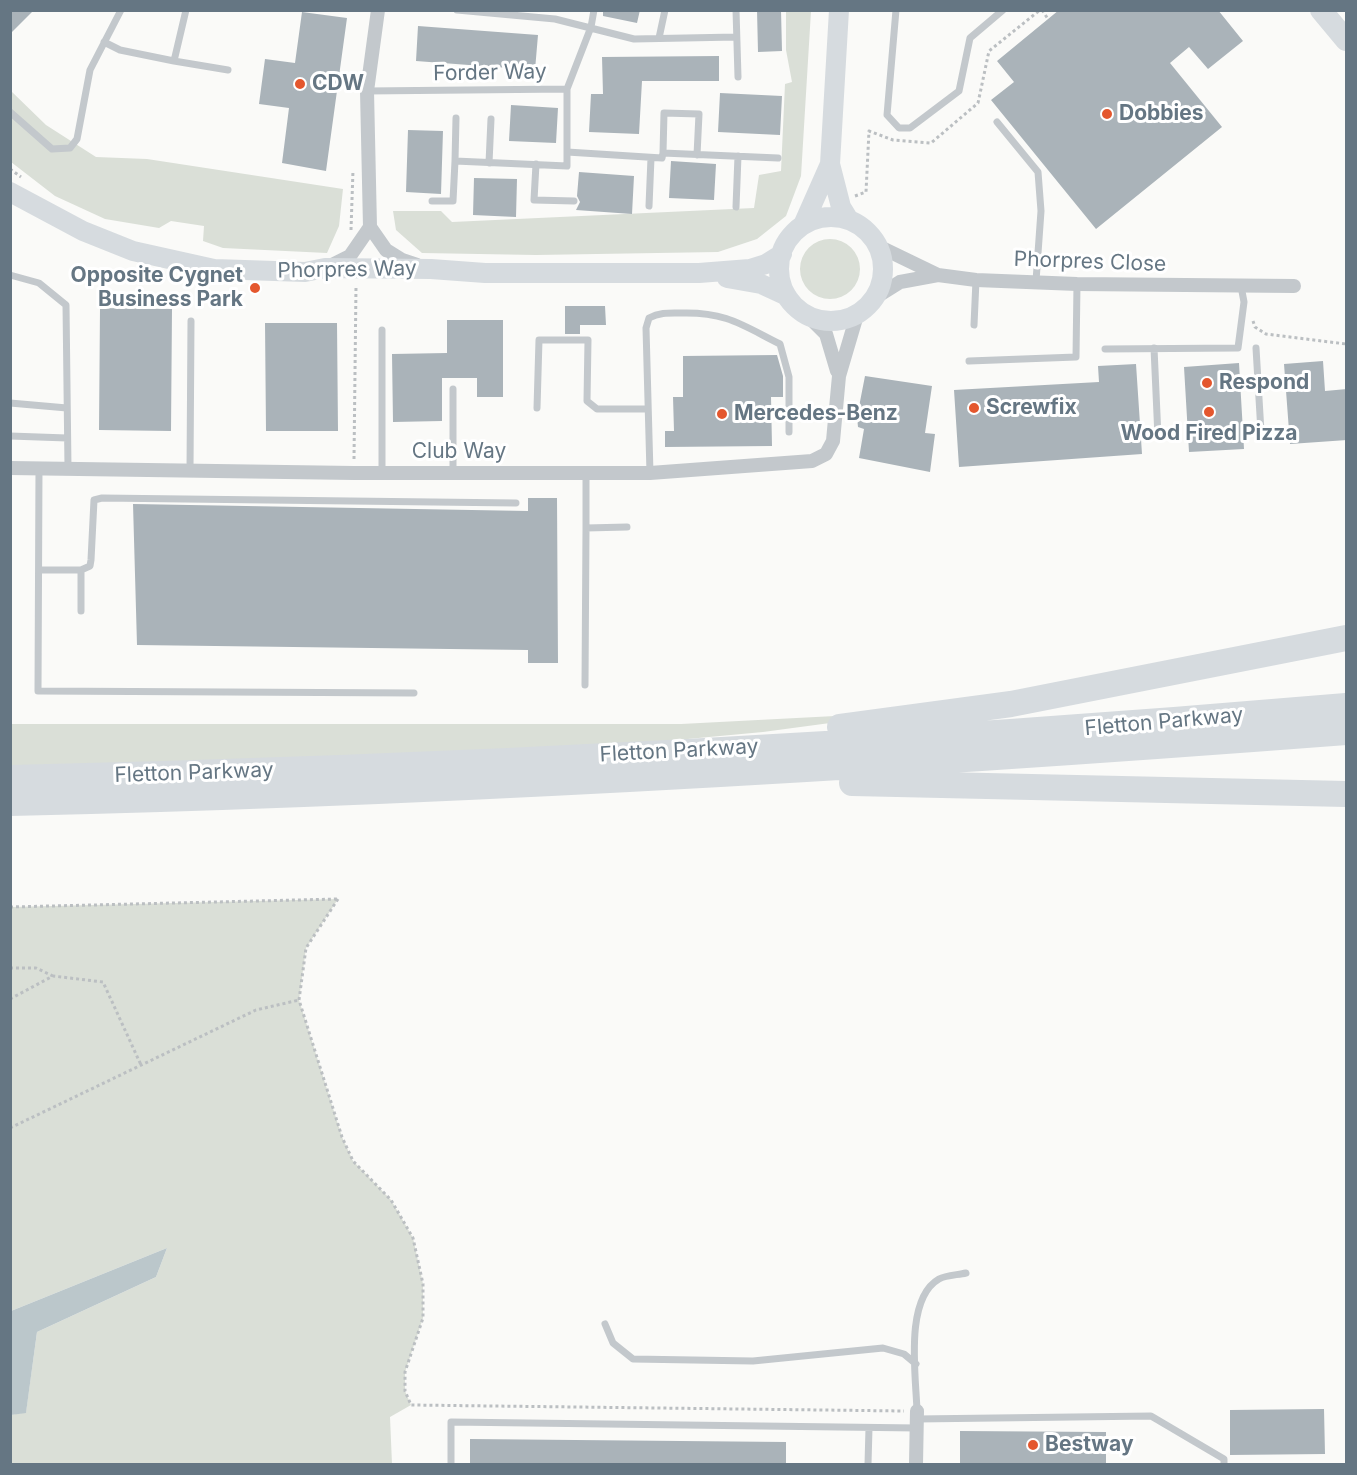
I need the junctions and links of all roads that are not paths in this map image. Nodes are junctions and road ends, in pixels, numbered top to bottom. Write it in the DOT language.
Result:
graph roads {
  1 [pos="121,10"];
  2 [pos="186,10"];
  3 [pos="378,10"];
  4 [pos="456,10"];
  5 [pos="594,10"];
  6 [pos="664,10"];
  7 [pos="736,10"];
  8 [pos="839,10"];
  9 [pos="896,10"];
  10 [pos="1003,10"];
  11 [pos="1321,10"];
  12 [pos="591,27"];
  13 [pos="736,37"];
  14 [pos="659,38"];
  15 [pos="1347,40"];
  16 [pos="104,42"];
  17 [pos="174,61"];
  18 [pos="228,70"];
  19 [pos="738,77"];
  20 [pos="567,89"];
  21 [pos="367,91"];
  22 [pos="10,112"];
  23 [pos="456,118"];
  24 [pos="491,119"];
  25 [pos="997,122"];
  26 [pos="567,152"];
  27 [pos="663,153"];
  28 [pos="698,154"];
  29 [pos="738,156"];
  30 [pos="651,158"];
  31 [pos="778,158"];
  32 [pos="454,161"];
  33 [pos="489,163"];
  34 [pos="536,164"];
  35 [pos="830,164"];
  36 [pos="10,192"];
  37 [pos="432,201"];
  38 [pos="574,201"];
  39 [pos="649,206"];
  40 [pos="736,207"];
  41 [pos="849,220"];
  42 [pos="803,225"];
  43 [pos="370,227"];
  44 [pos="878,246"];
  45 [pos="782,254"];
  46 [pos="431,269"];
  47 [pos="315,270"];
  48 [pos="485,273"];
  49 [pos="699,273"];
  50 [pos="10,275"];
  51 [pos="938,275"];
  52 [pos="976,280"];
  53 [pos="1036,281"];
  54 [pos="1077,284"];
  55 [pos="1241,286"];
  56 [pos="1294,286"];
  57 [pos="787,297"];
  58 [pos="876,297"];
  59 [pos="857,315"];
  60 [pos="809,317"];
  61 [pos="191,321"];
  62 [pos="974,325"];
  63 [pos="382,330"];
  64 [pos="1154,348"];
  65 [pos="1256,348"];
  66 [pos="1105,349"];
  67 [pos="969,361"];
  68 [pos="838,376"];
  69 [pos="453,390"];
  70 [pos="10,404"];
  71 [pos="67,408"];
  72 [pos="537,408"];
  73 [pos="648,409"];
  74 [pos="789,432"];
  75 [pos="1261,432"];
  76 [pos="10,436"];
  77 [pos="1158,437"];
  78 [pos="67,438"];
  79 [pos="10,468"];
  80 [pos="39,468"];
  81 [pos="68,468"];
  82 [pos="190,470"];
  83 [pos="382,473"];
  84 [pos="453,473"];
  85 [pos="586,473"];
  86 [pos="650,473"];
  87 [pos="516,503"];
  88 [pos="627,527"];
  89 [pos="586,528"];
  90 [pos="39,570"];
  91 [pos="81,570"];
  92 [pos="81,611"];
  93 [pos="1347,638"];
  94 [pos="585,685"];
  95 [pos="414,693"];
  96 [pos="1347,706"];
  97 [pos="1347,732"];
  98 [pos="652,753"];
  99 [pos="10,778"];
  100 [pos="656,779"];
  101 [pos="1347,794"];
  102 [pos="10,803"];
  103 [pos="966,1273"];
  104 [pos="605,1324"];
  105 [pos="916,1364"];
  106 [pos="917,1419"];
  107 [pos="869,1428"];
  108 [pos="451,1464"];
  109 [pos="868,1464"];
  110 [pos="915,1464"];
  111 [pos="1224,1464"];
  1 -- 16 [label="lane"];
  2 -- 17 [label="lane"];
  3 -- 21 [label="street"];
  4 -- 12 [label="lane"];
  5 -- 12 [label="lane, Forder Way"];
  6 -- 14 [label="lane"];
  7 -- 13 [label="lane"];
  8 -- 35 [label="street"];
  9 -- 10 [label="lane"];
  11 -- 15 [label="main road"];
  12 -- 14 [label="lane"];
  12 -- 20 [label="lane, Forder Way"];
  13 -- 14 [label="lane"];
  13 -- 19 [label="lane"];
  16 -- 17 [label="lane"];
  16 -- 22 [label="lane"];
  17 -- 18 [label="lane"];
  20 -- 21 [label="lane, Forder Way"];
  20 -- 26 [label="lane"];
  21 -- 43 [label="street"];
  23 -- 32 [label="lane"];
  24 -- 33 [label="lane"];
  25 -- 53 [label="lane"];
  26 -- 30 [label="lane"];
  26 -- 34 [label="lane"];
  27 -- 28 [label="lane"];
  27 -- 28 [label="lane"];
  27 -- 30 [label="lane"];
  28 -- 29 [label="lane"];
  29 -- 31 [label="lane"];
  29 -- 40 [label="lane"];
  30 -- 39 [label="lane"];
  32 -- 33 [label="lane"];
  32 -- 37 [label="lane"];
  33 -- 34 [label="lane"];
  34 -- 38 [label="lane"];
  35 -- 41 [label="street"];
  35 -- 42 [label="street"];
  36 -- 47 [label="street, Phorpres Way"];
  41 -- 42 [label="street"];
  41 -- 44 [label="street"];
  42 -- 45 [label="street"];
  43 -- 46 [label="street"];
  43 -- 47 [label="street"];
  44 -- 51 [label="street, Phorpres Close"];
  44 -- 58 [label="street"];
  45 -- 49 [label="street, Phorpres Way"];
  45 -- 57 [label="street"];
  46 -- 47 [label="street, Phorpres Way"];
  46 -- 48 [label="street, Phorpres Way"];
  47 -- 48 [label="street"];
  48 -- 49 [label="street, Phorpres Way"];
  49 -- 57 [label="street, Phorpres Way"];
  50 -- 71 [label="lane"];
  51 -- 52 [label="street, Phorpres Close"];
  51 -- 58 [label="street, Phorpres Close"];
  52 -- 53 [label="street, Phorpres Close"];
  52 -- 62 [label="lane"];
  53 -- 54 [label="street, Phorpres Close"];
  54 -- 55 [label="street, Phorpres Close"];
  54 -- 67 [label="lane"];
  55 -- 56 [label="street, Phorpres Close"];
  55 -- 64 [label="lane"];
  57 -- 60 [label="street"];
  58 -- 59 [label="street"];
  59 -- 60 [label="street"];
  59 -- 68 [label="street, Club Way"];
  60 -- 68 [label="street, Club Way"];
  61 -- 82 [label="lane"];
  63 -- 83 [label="lane"];
  64 -- 66 [label="lane"];
  64 -- 77 [label="lane"];
  65 -- 75 [label="lane"];
  68 -- 86 [label="street, Club Way"];
  69 -- 84 [label="lane"];
  70 -- 71 [label="lane"];
  71 -- 78 [label="lane"];
  72 -- 73 [label="lane"];
  73 -- 74 [label="lane"];
  73 -- 86 [label="lane"];
  76 -- 78 [label="lane"];
  78 -- 81 [label="lane"];
  79 -- 80 [label="street, Club Way"];
  80 -- 81 [label="street, Club Way"];
  80 -- 90 [label="lane"];
  81 -- 82 [label="street, Club Way"];
  82 -- 83 [label="street, Club Way"];
  83 -- 84 [label="street, Club Way"];
  84 -- 85 [label="street, Club Way"];
  85 -- 86 [label="street, Club Way"];
  85 -- 89 [label="lane"];
  87 -- 91 [label="lane"];
  88 -- 89 [label="lane"];
  89 -- 94 [label="lane"];
  90 -- 91 [label="lane"];
  90 -- 95 [label="lane"];
  91 -- 92 [label="lane"];
  93 -- 98 [label="highway"];
  96 -- 98 [label="highway, Fletton Parkway"];
  97 -- 100 [label="highway, Fletton Parkway"];
  98 -- 99 [label="highway, Fletton Parkway"];
  100 -- 101 [label="highway"];
  100 -- 102 [label="highway, Fletton Parkway"];
  103 -- 105 [label="lane"];
  104 -- 105 [label="lane"];
  105 -- 106 [label="lane"];
  106 -- 107 [label="lane"];
  106 -- 110 [label="street"];
  106 -- 111 [label="lane"];
  107 -- 108 [label="lane"];
  107 -- 109 [label="lane"];
}
